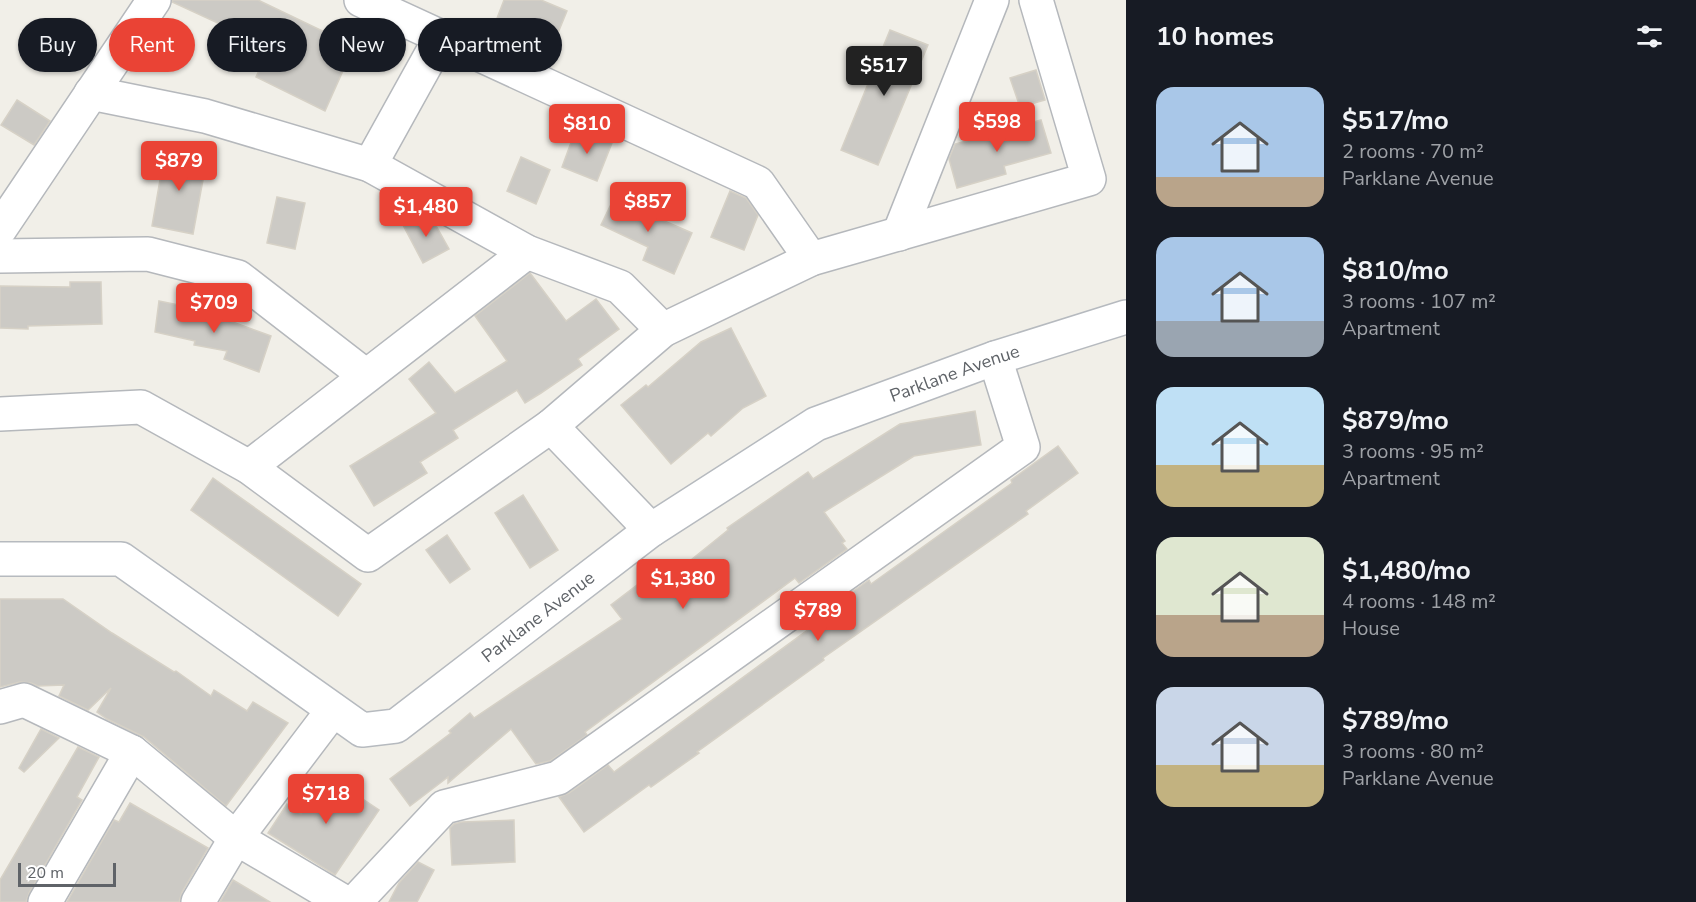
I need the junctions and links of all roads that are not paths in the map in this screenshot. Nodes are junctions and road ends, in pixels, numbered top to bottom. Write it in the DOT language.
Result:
graph roads {
  1 [pos="154,0"];
  2 [pos="361,0"];
  3 [pos="992,0"];
  4 [pos="1036,0"];
  5 [pos="418,26"];
  6 [pos="422,72"];
  7 [pos="517,72"];
  8 [pos="92,93"];
  9 [pos="370,165"];
  10 [pos="0,229"];
  11 [pos="899,234"];
  12 [pos="527,252"];
  13 [pos="0,256"];
  14 [pos="812,259"];
  15 [pos="1126,317"];
  16 [pos="663,330"];
  17 [pos="995,358"];
  18 [pos="366,376"];
  19 [pos="0,414"];
  20 [pos="551,426"];
  21 [pos="249,467"];
  22 [pos="651,530"];
  23 [pos="0,560"];
  24 [pos="0,707"];
  25 [pos="333,710"];
  26 [pos="132,752"];
  27 [pos="236,838"];
  28 [pos="45,902"];
  29 [pos="198,902"];
  30 [pos="344,902"];
  31 [pos="355,902"];
  1 -- 8 [label="street"];
  2 -- 5 [label="street"];
  3 -- 11 [label="street"];
  4 -- 11 [label="street"];
  6 -- 9 [label="street"];
  7 -- 14 [label="street"];
  8 -- 9 [label="street"];
  8 -- 10 [label="street"];
  9 -- 12 [label="street"];
  11 -- 14 [label="street"];
  12 -- 16 [label="street"];
  12 -- 18 [label="street"];
  13 -- 18 [label="street"];
  14 -- 16 [label="street"];
  15 -- 17 [label="street, Parklane Avenue"];
  16 -- 20 [label="street"];
  17 -- 22 [label="street, Parklane Avenue"];
  17 -- 31 [label="street"];
  18 -- 21 [label="street"];
  19 -- 21 [label="street"];
  20 -- 21 [label="street"];
  20 -- 22 [label="street"];
  22 -- 25 [label="street, Parklane Avenue"];
  23 -- 25 [label="street, Parklane Avenue"];
  24 -- 26 [label="street"];
  25 -- 27 [label="street"];
  26 -- 27 [label="street"];
  26 -- 28 [label="street"];
  27 -- 29 [label="street"];
  27 -- 30 [label="street"];
}
